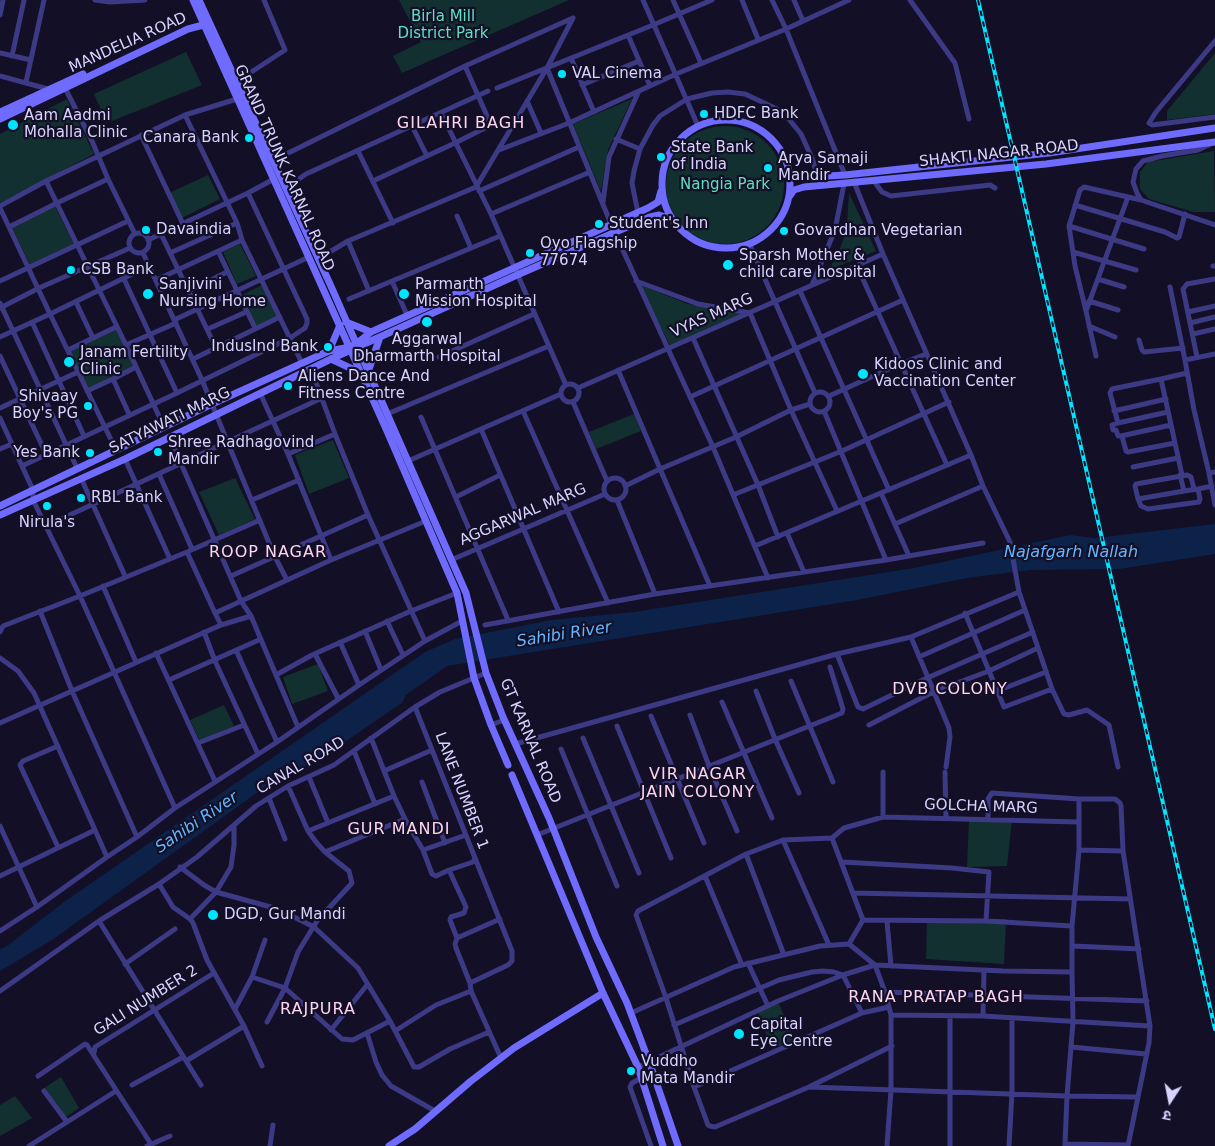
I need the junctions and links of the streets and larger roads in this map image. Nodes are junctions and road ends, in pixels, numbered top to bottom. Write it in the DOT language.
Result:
graph roads {
  1 [pos="3,0"];
  2 [pos="24,0"];
  3 [pos="44,0"];
  4 [pos="95,0"];
  5 [pos="144,0"];
  6 [pos="199,0"];
  7 [pos="264,0"];
  8 [pos="643,0"];
  9 [pos="673,0"];
  10 [pos="712,0"];
  11 [pos="742,0"];
  12 [pos="772,0"];
  13 [pos="794,0"];
  14 [pos="849,0"];
  15 [pos="910,0"];
  16 [pos="680,14"];
  17 [pos="0,15"];
  18 [pos="803,21"];
  19 [pos="206,24"];
  20 [pos="653,25"];
  21 [pos="786,29"];
  22 [pos="628,35"];
  23 [pos="758,39"];
  24 [pos="1215,41"];
  25 [pos="0,53"];
  26 [pos="12,56"];
  27 [pos="571,58"];
  28 [pos="31,60"];
  29 [pos="639,61"];
  30 [pos="701,64"];
  31 [pos="465,66"];
  32 [pos="547,68"];
  33 [pos="676,74"];
  34 [pos="0,76"];
  35 [pos="26,82"];
  36 [pos="236,82"];
  37 [pos="63,85"];
  38 [pos="582,85"];
  39 [pos="650,86"];
  40 [pos="497,88"];
  41 [pos="48,90"];
  42 [pos="488,91"];
  43 [pos="638,92"];
  44 [pos="479,96"];
  45 [pos="237,99"];
  46 [pos="687,99"];
  47 [pos="527,101"];
  48 [pos="0,112"];
  49 [pos="594,112"];
  50 [pos="441,113"];
  51 [pos="185,115"];
  52 [pos="1215,117"];
  53 [pos="0,119"];
  54 [pos="969,119"];
  55 [pos="569,123"];
  56 [pos="412,126"];
  57 [pos="698,126"];
  58 [pos="1215,128"];
  59 [pos="541,133"];
  60 [pos="142,135"];
  61 [pos="616,139"];
  62 [pos="1215,142"];
  63 [pos="455,143"];
  64 [pos="579,147"];
  65 [pos="640,149"];
  66 [pos="499,150"];
  67 [pos="358,151"];
  68 [pos="98,156"];
  69 [pos="426,156"];
  70 [pos="272,161"];
  71 [pos="590,172"];
  72 [pos="790,174"];
  73 [pos="846,176"];
  74 [pos="274,178"];
  75 [pos="818,178"];
  76 [pos="108,179"];
  77 [pos="873,180"];
  78 [pos="46,181"];
  79 [pos="373,181"];
  80 [pos="854,182"];
  81 [pos="844,184"];
  82 [pos="286,188"];
  83 [pos="995,188"];
  84 [pos="478,189"];
  85 [pos="661,191"];
  86 [pos="248,193"];
  87 [pos="789,197"];
  88 [pos="1128,197"];
  89 [pos="1142,200"];
  90 [pos="57,202"];
  91 [pos="226,203"];
  92 [pos="603,204"];
  93 [pos="1075,205"];
  94 [pos="0,207"];
  95 [pos="638,212"];
  96 [pos="490,214"];
  97 [pos="1185,214"];
  98 [pos="457,216"];
  99 [pos="1120,219"];
  100 [pos="672,220"];
  101 [pos="128,221"];
  102 [pos="393,222"];
  103 [pos="237,223"];
  104 [pos="183,224"];
  105 [pos="611,224"];
  106 [pos="1215,225"];
  107 [pos="1069,226"];
  108 [pos="9,227"];
  109 [pos="615,233"];
  110 [pos="135,234"];
  111 [pos="161,234"];
  112 [pos="500,236"];
  113 [pos="148,240"];
  114 [pos="242,240"];
  115 [pos="1112,240"];
  116 [pos="348,241"];
  117 [pos="78,244"];
  118 [pos="750,245"];
  119 [pos="130,248"];
  120 [pos="471,248"];
  121 [pos="1144,249"];
  122 [pos="218,251"];
  123 [pos="1073,252"];
  124 [pos="143,253"];
  125 [pos="170,253"];
  126 [pos="883,254"];
  127 [pos="310,257"];
  128 [pos="318,259"];
  129 [pos="1105,261"];
  130 [pos="88,266"];
  131 [pos="149,266"];
  132 [pos="857,266"];
  133 [pos="514,267"];
  134 [pos="29,268"];
  135 [pos="284,269"];
  136 [pos="178,270"];
  137 [pos="1136,270"];
  138 [pos="227,272"];
  139 [pos="518,275"];
  140 [pos="262,279"];
  141 [pos="124,280"];
  142 [pos="156,280"];
  143 [pos="1098,280"];
  144 [pos="1215,280"];
  145 [pos="0,281"];
  146 [pos="392,281"];
  147 [pos="636,281"];
  148 [pos="811,286"];
  149 [pos="1170,287"];
  150 [pos="38,288"];
  151 [pos="1124,288"];
  152 [pos="189,290"];
  153 [pos="369,290"];
  154 [pos="100,291"];
  155 [pos="236,291"];
  156 [pos="800,291"];
  157 [pos="349,299"];
  158 [pos="904,300"];
  159 [pos="1089,301"];
  160 [pos="76,302"];
  161 [pos="774,302"];
  162 [pos="1,306"];
  163 [pos="1215,306"];
  164 [pos="198,310"];
  165 [pos="1118,310"];
  166 [pos="1086,311"];
  167 [pos="246,312"];
  168 [pos="878,312"];
  169 [pos="1188,312"];
  170 [pos="750,313"];
  171 [pos="50,314"];
  172 [pos="534,314"];
  173 [pos="407,315"];
  174 [pos="280,317"];
  175 [pos="1215,317"];
  176 [pos="175,321"];
  177 [pos="32,322"];
  178 [pos="343,323"];
  179 [pos="1190,323"];
  180 [pos="1089,326"];
  181 [pos="116,327"];
  182 [pos="255,328"];
  183 [pos="1215,329"];
  184 [pos="208,330"];
  185 [pos="14,331"];
  186 [pos="371,332"];
  187 [pos="1192,334"];
  188 [pos="151,335"];
  189 [pos="0,337"];
  190 [pos="380,337"];
  191 [pos="1115,337"];
  192 [pos="93,338"];
  193 [pos="290,338"];
  194 [pos="693,338"];
  195 [pos="821,338"];
  196 [pos="1139,340"];
  197 [pos="126,345"];
  198 [pos="549,346"];
  199 [pos="354,347"];
  200 [pos="216,348"];
  201 [pos="668,348"];
  202 [pos="1183,348"];
  203 [pos="68,350"];
  204 [pos="795,350"];
  205 [pos="329,351"];
  206 [pos="926,354"];
  207 [pos="1215,354"];
  208 [pos="0,356"];
  209 [pos="1096,356"];
  210 [pos="439,357"];
  211 [pos="1197,357"];
  212 [pos="193,359"];
  213 [pos="331,359"];
  214 [pos="1186,360"];
  215 [pos="771,361"];
  216 [pos="302,363"];
  217 [pos="900,364"];
  218 [pos="136,367"];
  219 [pos="311,369"];
  220 [pos="618,370"];
  221 [pos="78,372"];
  222 [pos="365,372"];
  223 [pos="1187,373"];
  224 [pos="113,379"];
  225 [pos="1161,379"];
  226 [pos="59,380"];
  227 [pos="202,380"];
  228 [pos="566,385"];
  229 [pos="715,387"];
  230 [pos="578,388"];
  231 [pos="40,389"];
  232 [pos="844,389"];
  233 [pos="87,391"];
  234 [pos="177,393"];
  235 [pos="260,393"];
  236 [pos="815,393"];
  237 [pos="561,394"];
  238 [pos="829,396"];
  239 [pos="690,397"];
  240 [pos="20,398"];
  241 [pos="322,398"];
  242 [pos="1166,399"];
  243 [pos="572,402"];
  244 [pos="948,402"];
  245 [pos="152,403"];
  246 [pos="212,404"];
  247 [pos="810,404"];
  248 [pos="0,408"];
  249 [pos="523,410"];
  250 [pos="791,410"];
  251 [pos="824,411"];
  252 [pos="1114,411"];
  253 [pos="1168,412"];
  254 [pos="129,414"];
  255 [pos="216,414"];
  256 [pos="387,414"];
  257 [pos="924,414"];
  258 [pos="421,417"];
  259 [pos="0,418"];
  260 [pos="272,421"];
  261 [pos="1118,423"];
  262 [pos="1,425"];
  263 [pos="1171,425"];
  264 [pos="104,426"];
  265 [pos="164,427"];
  266 [pos="480,429"];
  267 [pos="335,434"];
  268 [pos="84,436"];
  269 [pos="169,436"];
  270 [pos="1122,436"];
  271 [pos="736,437"];
  272 [pos="866,439"];
  273 [pos="228,442"];
  274 [pos="1175,443"];
  275 [pos="12,444"];
  276 [pos="67,444"];
  277 [pos="713,447"];
  278 [pos="435,449"];
  279 [pos="0,450"];
  280 [pos="116,450"];
  281 [pos="842,451"];
  282 [pos="46,454"];
  283 [pos="288,454"];
  284 [pos="971,455"];
  285 [pos="1178,458"];
  286 [pos="125,459"];
  287 [pos="408,461"];
  288 [pos="815,461"];
  289 [pos="182,464"];
  290 [pos="947,465"];
  291 [pos="22,466"];
  292 [pos="77,468"];
  293 [pos="1133,468"];
  294 [pos="660,469"];
  295 [pos="1212,472"];
  296 [pos="159,474"];
  297 [pos="500,475"];
  298 [pos="1181,475"];
  299 [pos="80,478"];
  300 [pos="298,480"];
  301 [pos="607,481"];
  302 [pos="136,484"];
  303 [pos="758,485"];
  304 [pos="625,486"];
  305 [pos="983,486"];
  306 [pos="1212,486"];
  307 [pos="1196,489"];
  308 [pos="33,490"];
  309 [pos="889,490"];
  310 [pos="1184,491"];
  311 [pos="881,493"];
  312 [pos="605,494"];
  313 [pos="733,496"];
  314 [pos="456,497"];
  315 [pos="1138,499"];
  316 [pos="34,500"];
  317 [pos="252,500"];
  318 [pos="617,500"];
  319 [pos="862,501"];
  320 [pos="92,505"];
  321 [pos="1215,505"];
  322 [pos="0,506"];
  323 [pos="567,509"];
  324 [pos="837,511"];
  325 [pos="0,515"];
  326 [pos="368,515"];
  327 [pos="260,520"];
  328 [pos="426,521"];
  329 [pos="895,524"];
  330 [pos="46,526"];
  331 [pos="524,528"];
  332 [pos="787,533"];
  333 [pos="320,535"];
  334 [pos="778,536"];
  335 [pos="214,539"];
  336 [pos="380,541"];
  337 [pos="983,543"];
  338 [pos="755,546"];
  339 [pos="476,549"];
  340 [pos="189,551"];
  341 [pos="274,555"];
  342 [pos="909,556"];
  343 [pos="170,559"];
  344 [pos="332,560"];
  345 [pos="451,560"];
  346 [pos="886,560"];
  347 [pos="804,572"];
  348 [pos="125,576"];
  349 [pos="231,576"];
  350 [pos="768,578"];
  351 [pos="287,580"];
  352 [pos="103,586"];
  353 [pos="710,586"];
  354 [pos="1019,592"];
  355 [pos="457,593"];
  356 [pos="655,594"];
  357 [pos="80,596"];
  358 [pos="241,601"];
  359 [pos="608,603"];
  360 [pos="1025,610"];
  361 [pos="411,611"];
  362 [pos="40,612"];
  363 [pos="559,612"];
  364 [pos="215,613"];
  365 [pos="965,614"];
  366 [pos="251,616"];
  367 [pos="508,620"];
  368 [pos="388,621"];
  369 [pos="485,624"];
  370 [pos="2,625"];
  371 [pos="221,625"];
  372 [pos="463,625"];
  373 [pos="365,631"];
  374 [pos="0,632"];
  375 [pos="204,632"];
  376 [pos="1033,632"];
  377 [pos="973,634"];
  378 [pos="911,637"];
  379 [pos="261,639"];
  380 [pos="425,641"];
  381 [pos="340,642"];
  382 [pos="1038,648"];
  383 [pos="236,650"];
  384 [pos="156,653"];
  385 [pos="315,654"];
  386 [pos="837,654"];
  387 [pos="982,654"];
  388 [pos="403,656"];
  389 [pos="919,657"];
  390 [pos="0,658"];
  391 [pos="215,660"];
  392 [pos="136,662"];
  393 [pos="830,667"];
  394 [pos="381,670"];
  395 [pos="989,670"];
  396 [pos="113,672"];
  397 [pos="486,672"];
  398 [pos="1046,672"];
  399 [pos="276,675"];
  400 [pos="474,678"];
  401 [pos="926,678"];
  402 [pos="169,680"];
  403 [pos="791,681"];
  404 [pos="359,685"];
  405 [pos="1052,689"];
  406 [pos="997,690"];
  407 [pos="72,691"];
  408 [pos="756,691"];
  409 [pos="933,692"];
  410 [pos="338,698"];
  411 [pos="722,702"];
  412 [pos="41,706"];
  413 [pos="415,707"];
  414 [pos="690,715"];
  415 [pos="651,716"];
  416 [pos="504,720"];
  417 [pos="0,723"];
  418 [pos="244,725"];
  419 [pos="491,725"];
  420 [pos="618,726"];
  421 [pos="808,726"];
  422 [pos="868,726"];
  423 [pos="298,727"];
  424 [pos="371,738"];
  425 [pos="583,738"];
  426 [pos="775,739"];
  427 [pos="276,742"];
  428 [pos="198,743"];
  429 [pos="515,744"];
  430 [pos="58,746"];
  431 [pos="562,749"];
  432 [pos="432,750"];
  433 [pos="354,751"];
  434 [pos="743,752"];
  435 [pos="258,754"];
  436 [pos="508,765"];
  437 [pos="709,766"];
  438 [pos="1118,766"];
  439 [pos="384,771"];
  440 [pos="883,772"];
  441 [pos="512,775"];
  442 [pos="309,777"];
  443 [pos="678,778"];
  444 [pos="215,781"];
  445 [pos="422,782"];
  446 [pos="833,782"];
  447 [pos="288,786"];
  448 [pos="644,792"];
  449 [pos="799,793"];
  450 [pos="394,796"];
  451 [pos="270,798"];
  452 [pos="1079,799"];
  453 [pos="375,804"];
  454 [pos="611,805"];
  455 [pos="175,808"];
  456 [pos="588,814"];
  457 [pos="883,817"];
  458 [pos="772,818"];
  459 [pos="405,819"];
  460 [pos="946,819"];
  461 [pos="988,820"];
  462 [pos="1078,822"];
  463 [pos="328,823"];
  464 [pos="0,826"];
  465 [pos="234,826"];
  466 [pos="553,828"];
  467 [pos="95,830"];
  468 [pos="308,831"];
  469 [pos="737,831"];
  470 [pos="537,835"];
  471 [pos="466,836"];
  472 [pos="137,837"];
  473 [pos="832,838"];
  474 [pos="285,839"];
  475 [pos="783,840"];
  476 [pos="445,843"];
  477 [pos="704,843"];
  478 [pos="58,848"];
  479 [pos="423,850"];
  480 [pos="1079,850"];
  481 [pos="1123,851"];
  482 [pos="325,852"];
  483 [pos="746,854"];
  484 [pos="107,857"];
  485 [pos="475,858"];
  486 [pos="671,858"];
  487 [pos="842,862"];
  488 [pos="180,867"];
  489 [pos="19,868"];
  490 [pos="449,870"];
  491 [pos="638,873"];
  492 [pos="0,876"];
  493 [pos="705,876"];
  494 [pos="159,884"];
  495 [pos="617,886"];
  496 [pos="216,892"];
  497 [pos="853,894"];
  498 [pos="988,896"];
  499 [pos="1074,898"];
  500 [pos="1130,899"];
  501 [pos="37,907"];
  502 [pos="190,919"];
  503 [pos="500,919"];
  504 [pos="863,920"];
  505 [pos="887,920"];
  506 [pos="98,921"];
  507 [pos="986,921"];
  508 [pos="1072,926"];
  509 [pos="314,927"];
  510 [pos="175,928"];
  511 [pos="0,930"];
  512 [pos="458,938"];
  513 [pos="265,940"];
  514 [pos="849,944"];
  515 [pos="829,946"];
  516 [pos="1073,946"];
  517 [pos="1139,949"];
  518 [pos="784,955"];
  519 [pos="125,964"];
  520 [pos="745,964"];
  521 [pos="875,965"];
  522 [pos="890,966"];
  523 [pos="984,970"];
  524 [pos="1072,972"];
  525 [pos="214,973"];
  526 [pos="843,975"];
  527 [pos="252,977"];
  528 [pos="470,983"];
  529 [pos="368,984"];
  530 [pos="285,988"];
  531 [pos="760,988"];
  532 [pos="0,991"];
  533 [pos="471,991"];
  534 [pos="885,992"];
  535 [pos="603,993"];
  536 [pos="984,994"];
  537 [pos="666,998"];
  538 [pos="1073,998"];
  539 [pos="1147,1000"];
  540 [pos="768,1006"];
  541 [pos="889,1007"];
  542 [pos="234,1009"];
  543 [pos="154,1011"];
  544 [pos="631,1013"];
  545 [pos="862,1013"];
  546 [pos="891,1015"];
  547 [pos="950,1016"];
  548 [pos="983,1016"];
  549 [pos="1012,1018"];
  550 [pos="390,1021"];
  551 [pos="267,1022"];
  552 [pos="1073,1022"];
  553 [pos="674,1024"];
  554 [pos="244,1026"];
  555 [pos="1150,1026"];
  556 [pos="331,1030"];
  557 [pos="395,1030"];
  558 [pos="489,1032"];
  559 [pos="367,1033"];
  560 [pos="681,1046"];
  561 [pos="892,1046"];
  562 [pos="1072,1047"];
  563 [pos="94,1053"];
  564 [pos="1146,1054"];
  565 [pos="501,1058"];
  566 [pos="184,1059"];
  567 [pos="649,1061"];
  568 [pos="262,1066"];
  569 [pos="638,1067"];
  570 [pos="38,1076"];
  571 [pos="641,1078"];
  572 [pos="132,1085"];
  573 [pos="200,1085"];
  574 [pos="694,1087"];
  575 [pos="809,1087"];
  576 [pos="891,1090"];
  577 [pos="44,1091"];
  578 [pos="116,1091"];
  579 [pos="950,1091"];
  580 [pos="1012,1094"];
  581 [pos="1067,1096"];
  582 [pos="1138,1097"];
  583 [pos="435,1111"];
  584 [pos="67,1122"];
  585 [pos="273,1125"];
  586 [pos="170,1136"];
  587 [pos="32,1145"];
  588 [pos="149,1145"];
  589 [pos="1065,1145"];
  590 [pos="1128,1145"];
  591 [pos="270,1146"];
  592 [pos="389,1146"];
  593 [pos="650,1146"];
  594 [pos="663,1146"];
  595 [pos="678,1146"];
  596 [pos="887,1146"];
  597 [pos="950,1146"];
  598 [pos="1008,1146"];
  1 -- 17 [label="street"];
  2 -- 26 [label="street"];
  3 -- 28 [label="street"];
  4 -- 5 [label="street"];
  6 -- 19 [label="street, GRAND TRUNK KARNAL ROAD"];
  7 -- 36 [label="street"];
  8 -- 20 [label="street"];
  9 -- 16 [label="street"];
  10 -- 16 [label="street"];
  11 -- 23 [label="street"];
  12 -- 21 [label="street"];
  13 -- 18 [label="street"];
  14 -- 18 [label="street"];
  15 -- 54 [label="street"];
  16 -- 20 [label="street"];
  16 -- 30 [label="street"];
  18 -- 21 [label="street"];
  19 -- 36 [label="street, GRAND TRUNK KARNAL ROAD"];
  19 -- 37 [label="street, MANDELIA ROAD"];
  19 -- 45 [label="street, GRAND TRUNK KARNAL ROAD"];
  20 -- 22 [label="street"];
  20 -- 33 [label="street"];
  21 -- 23 [label="street"];
  21 -- 73 [label="street"];
  22 -- 27 [label="street"];
  22 -- 29 [label="street"];
  23 -- 30 [label="street"];
  24 -- 52 [label="street"];
  25 -- 26 [label="street"];
  26 -- 28 [label="street"];
  27 -- 32 [label="street"];
  27 -- 38 [label="street"];
  28 -- 35 [label="street"];
  29 -- 38 [label="street"];
  29 -- 39 [label="street"];
  30 -- 33 [label="street"];
  31 -- 32 [label="street"];
  31 -- 44 [label="street"];
  31 -- 70 [label="street"];
  32 -- 40 [label="street"];
  32 -- 47 [label="street"];
  32 -- 55 [label="street"];
  33 -- 39 [label="street"];
  33 -- 46 [label="street"];
  34 -- 35 [label="street"];
  35 -- 41 [label="street"];
  36 -- 70 [label="street, GRAND TRUNK KARNAL ROAD"];
  37 -- 41 [label="street, MANDELIA ROAD"];
  37 -- 53 [label="street, MANDELIA ROAD"];
  37 -- 68 [label="street"];
  38 -- 49 [label="street"];
  39 -- 43 [label="street"];
  41 -- 48 [label="street, MANDELIA ROAD"];
  42 -- 44 [label="street"];
  43 -- 49 [label="street"];
  43 -- 61 [label="street"];
  44 -- 50 [label="street"];
  44 -- 63 [label="street"];
  45 -- 51 [label="street"];
  45 -- 74 [label="street, GRAND TRUNK KARNAL ROAD"];
  46 -- 57 [label="street"];
  46 -- 65 [label="street"];
  46 -- 75 [label="street"];
  47 -- 59 [label="street"];
  47 -- 66 [label="street"];
  49 -- 55 [label="street"];
  50 -- 56 [label="street"];
  50 -- 63 [label="street"];
  51 -- 60 [label="street"];
  51 -- 91 [label="street"];
  55 -- 59 [label="street"];
  55 -- 64 [label="street"];
  56 -- 67 [label="street"];
  56 -- 69 [label="street"];
  57 -- 72 [label="street"];
  57 -- 85 [label="street"];
  58 -- 73 [label="street, SHAKTI NAGAR ROAD"];
  59 -- 66 [label="street"];
  60 -- 68 [label="street"];
  60 -- 104 [label="street"];
  61 -- 65 [label="street"];
  61 -- 92 [label="street"];
  62 -- 77 [label="street, SHAKTI NAGAR ROAD"];
  62 -- 89 [label="street"];
  63 -- 69 [label="street"];
  63 -- 84 [label="street"];
  64 -- 71 [label="street"];
  64 -- 84 [label="street"];
  65 -- 95 [label="street"];
  66 -- 84 [label="street"];
  67 -- 79 [label="street"];
  67 -- 82 [label="street"];
  68 -- 76 [label="street"];
  68 -- 78 [label="street"];
  69 -- 79 [label="street"];
  70 -- 82 [label="street, GRAND TRUNK KARNAL ROAD"];
  71 -- 92 [label="street"];
  71 -- 96 [label="street"];
  72 -- 75 [label="street, SHAKTI NAGAR ROAD"];
  72 -- 87 [label="street"];
  73 -- 75 [label="street, SHAKTI NAGAR ROAD"];
  74 -- 86 [label="street"];
  74 -- 127 [label="street, GRAND TRUNK KARNAL ROAD"];
  76 -- 90 [label="street"];
  76 -- 101 [label="street"];
  77 -- 80 [label="street, SHAKTI NAGAR ROAD"];
  77 -- 83 [label="street"];
  78 -- 90 [label="street"];
  78 -- 94 [label="street"];
  79 -- 102 [label="street"];
  80 -- 81 [label="street, SHAKTI NAGAR ROAD"];
  80 -- 126 [label="street"];
  81 -- 87 [label="street, SHAKTI NAGAR ROAD"];
  81 -- 148 [label="street"];
  82 -- 128 [label="street, GRAND TRUNK KARNAL ROAD"];
  84 -- 96 [label="street"];
  84 -- 102 [label="street"];
  85 -- 95 [label="street"];
  85 -- 100 [label="street"];
  86 -- 91 [label="street"];
  86 -- 135 [label="street"];
  87 -- 118 [label="street"];
  88 -- 89 [label="street"];
  88 -- 93 [label="street"];
  88 -- 99 [label="street"];
  89 -- 97 [label="street"];
  90 -- 108 [label="street"];
  90 -- 117 [label="street"];
  91 -- 103 [label="street"];
  91 -- 104 [label="street"];
  92 -- 105 [label="street"];
  93 -- 99 [label="street"];
  93 -- 107 [label="street"];
  94 -- 108 [label="street"];
  95 -- 105 [label="street"];
  96 -- 112 [label="street"];
  97 -- 99 [label="street"];
  97 -- 106 [label="street"];
  98 -- 120 [label="street"];
  99 -- 115 [label="street"];
  100 -- 109 [label="street"];
  100 -- 118 [label="street"];
  101 -- 110 [label="street"];
  101 -- 117 [label="street"];
  102 -- 116 [label="street"];
  103 -- 114 [label="street"];
  103 -- 125 [label="street"];
  104 -- 111 [label="street"];
  105 -- 133 [label="street"];
  107 -- 115 [label="street"];
  107 -- 123 [label="street"];
  108 -- 134 [label="street"];
  109 -- 139 [label="street"];
  109 -- 147 [label="street"];
  110 -- 113 [label="street"];
  110 -- 119 [label="street"];
  111 -- 113 [label="street"];
  111 -- 125 [label="street"];
  112 -- 120 [label="street"];
  112 -- 133 [label="street"];
  113 -- 124 [label="street"];
  114 -- 122 [label="street"];
  114 -- 140 [label="street"];
  115 -- 121 [label="street"];
  115 -- 129 [label="street"];
  116 -- 128 [label="street"];
  116 -- 153 [label="street"];
  117 -- 130 [label="street"];
  117 -- 134 [label="street"];
  118 -- 161 [label="street"];
  119 -- 124 [label="street"];
  119 -- 130 [label="street"];
  120 -- 146 [label="street"];
  122 -- 136 [label="street"];
  122 -- 138 [label="street"];
  123 -- 129 [label="street"];
  123 -- 166 [label="street"];
  124 -- 131 [label="street"];
  125 -- 136 [label="street"];
  126 -- 132 [label="street, VYAS MARG"];
  126 -- 158 [label="street"];
  127 -- 135 [label="street"];
  127 -- 178 [label="street, GRAND TRUNK KARNAL ROAD"];
  128 -- 178 [label="street, GRAND TRUNK KARNAL ROAD"];
  129 -- 137 [label="street"];
  129 -- 143 [label="street"];
  130 -- 150 [label="street"];
  130 -- 154 [label="street"];
  131 -- 141 [label="street"];
  131 -- 142 [label="street"];
  132 -- 148 [label="street, VYAS MARG"];
  132 -- 168 [label="street"];
  133 -- 139 [label="street"];
  133 -- 173 [label="street"];
  134 -- 145 [label="street"];
  134 -- 150 [label="street"];
  135 -- 140 [label="street"];
  135 -- 193 [label="street"];
  136 -- 142 [label="street"];
  136 -- 152 [label="street"];
  138 -- 152 [label="street"];
  138 -- 155 [label="street"];
  139 -- 172 [label="street"];
  139 -- 190 [label="street"];
  140 -- 155 [label="street"];
  140 -- 174 [label="street"];
  141 -- 154 [label="street"];
  141 -- 188 [label="street"];
  142 -- 176 [label="street"];
  143 -- 151 [label="street"];
  143 -- 159 [label="street"];
  144 -- 169 [label="street"];
  146 -- 153 [label="street"];
  146 -- 173 [label="street"];
  147 -- 170 [label="street"];
  147 -- 201 [label="street"];
  148 -- 156 [label="street, VYAS MARG"];
  149 -- 202 [label="street"];
  150 -- 162 [label="street"];
  150 -- 171 [label="street"];
  152 -- 164 [label="street"];
  153 -- 157 [label="street"];
  154 -- 160 [label="street"];
  154 -- 181 [label="street"];
  155 -- 164 [label="street"];
  155 -- 167 [label="street"];
  156 -- 161 [label="street, VYAS MARG"];
  156 -- 195 [label="street"];
  158 -- 168 [label="street"];
  158 -- 206 [label="street"];
  159 -- 165 [label="street"];
  159 -- 166 [label="street"];
  160 -- 171 [label="street"];
  160 -- 192 [label="street"];
  161 -- 170 [label="street, VYAS MARG"];
  161 -- 204 [label="street"];
  162 -- 185 [label="street"];
  163 -- 169 [label="street"];
  164 -- 176 [label="street"];
  164 -- 184 [label="street"];
  166 -- 180 [label="street"];
  167 -- 182 [label="street"];
  167 -- 184 [label="street"];
  168 -- 195 [label="street"];
  168 -- 217 [label="street"];
  169 -- 179 [label="street"];
  170 -- 194 [label="street, VYAS MARG"];
  170 -- 215 [label="street"];
  171 -- 177 [label="street"];
  171 -- 203 [label="street"];
  172 -- 198 [label="street"];
  172 -- 210 [label="street"];
  173 -- 186 [label="street"];
  174 -- 182 [label="street"];
  174 -- 193 [label="street"];
  175 -- 179 [label="street"];
  176 -- 188 [label="street"];
  176 -- 212 [label="street"];
  177 -- 185 [label="street"];
  177 -- 226 [label="street"];
  178 -- 186 [label="street"];
  178 -- 199 [label="street, GRAND TRUNK KARNAL ROAD"];
  178 -- 205 [label="street"];
  179 -- 187 [label="street"];
  180 -- 191 [label="street"];
  180 -- 209 [label="street"];
  181 -- 192 [label="street"];
  181 -- 197 [label="street"];
  182 -- 200 [label="street"];
  183 -- 187 [label="street"];
  184 -- 200 [label="street"];
  185 -- 189 [label="street"];
  185 -- 231 [label="street"];
  186 -- 199 [label="street"];
  187 -- 211 [label="street"];
  188 -- 197 [label="street"];
  188 -- 234 [label="street"];
  190 -- 199 [label="street"];
  190 -- 222 [label="street"];
  192 -- 203 [label="street"];
  193 -- 216 [label="street"];
  193 -- 227 [label="street"];
  194 -- 201 [label="street, VYAS MARG"];
  194 -- 229 [label="street"];
  195 -- 204 [label="street"];
  195 -- 232 [label="street"];
  196 -- 202 [label="street"];
  197 -- 218 [label="street"];
  198 -- 228 [label="street"];
  198 -- 256 [label="street"];
  199 -- 205 [label="street, SATYAWATI MARG"];
  199 -- 213 [label="street, SATYAWATI MARG"];
  199 -- 222 [label="street, GT KARNAL ROAD"];
  200 -- 212 [label="street"];
  201 -- 220 [label="street, VYAS MARG"];
  201 -- 239 [label="street"];
  202 -- 214 [label="street"];
  203 -- 221 [label="street"];
  204 -- 215 [label="street"];
  204 -- 236 [label="street"];
  205 -- 216 [label="street, SATYAWATI MARG"];
  206 -- 217 [label="street"];
  206 -- 244 [label="street"];
  207 -- 211 [label="street"];
  208 -- 240 [label="street"];
  211 -- 214 [label="street"];
  212 -- 227 [label="street"];
  213 -- 219 [label="street, SATYAWATI MARG"];
  213 -- 222 [label="street"];
  214 -- 223 [label="street"];
  215 -- 229 [label="street"];
  215 -- 250 [label="street"];
  216 -- 246 [label="street, SATYAWATI MARG"];
  217 -- 232 [label="street"];
  217 -- 257 [label="street"];
  218 -- 224 [label="street"];
  218 -- 245 [label="street"];
  219 -- 235 [label="street, SATYAWATI MARG"];
  219 -- 241 [label="street"];
  220 -- 230 [label="street, VYAS MARG"];
  220 -- 294 [label="street"];
  221 -- 226 [label="street"];
  221 -- 233 [label="street"];
  222 -- 256 [label="street, GT KARNAL ROAD"];
  222 -- 328 [label="street, GT KARNAL ROAD"];
  223 -- 225 [label="street"];
  223 -- 295 [label="street"];
  224 -- 233 [label="street"];
  224 -- 254 [label="street"];
  225 -- 242 [label="street"];
  225 -- 252 [label="street"];
  226 -- 231 [label="street"];
  226 -- 268 [label="street"];
  227 -- 234 [label="street"];
  227 -- 246 [label="street"];
  228 -- 230 [label="street"];
  228 -- 237 [label="street"];
  229 -- 239 [label="street"];
  229 -- 271 [label="street"];
  230 -- 243 [label="street"];
  231 -- 240 [label="street"];
  231 -- 276 [label="street"];
  232 -- 238 [label="street"];
  232 -- 272 [label="street"];
  233 -- 264 [label="street"];
  234 -- 245 [label="street"];
  235 -- 255 [label="street, SATYAWATI MARG"];
  235 -- 260 [label="street"];
  236 -- 238 [label="street"];
  236 -- 247 [label="street"];
  237 -- 243 [label="street"];
  237 -- 249 [label="street"];
  238 -- 251 [label="street"];
  239 -- 277 [label="street"];
  240 -- 248 [label="street"];
  240 -- 282 [label="street"];
  241 -- 260 [label="street"];
  241 -- 267 [label="street"];
  242 -- 252 [label="street"];
  242 -- 253 [label="street"];
  243 -- 301 [label="street"];
  244 -- 257 [label="street"];
  244 -- 284 [label="street"];
  245 -- 254 [label="street"];
  245 -- 265 [label="street"];
  246 -- 255 [label="street"];
  246 -- 265 [label="street, SATYAWATI MARG"];
  247 -- 250 [label="street"];
  247 -- 251 [label="street"];
  249 -- 266 [label="street"];
  249 -- 323 [label="street"];
  250 -- 271 [label="street"];
  250 -- 288 [label="street"];
  251 -- 281 [label="street"];
  252 -- 261 [label="street"];
  253 -- 261 [label="street"];
  253 -- 263 [label="street"];
  254 -- 264 [label="street"];
  255 -- 269 [label="street, SATYAWATI MARG"];
  255 -- 273 [label="street"];
  256 -- 287 [label="street, GT KARNAL ROAD"];
  257 -- 272 [label="street"];
  257 -- 290 [label="street"];
  258 -- 278 [label="street"];
  259 -- 262 [label="street"];
  260 -- 273 [label="street"];
  260 -- 283 [label="street"];
  261 -- 270 [label="street"];
  262 -- 275 [label="street"];
  263 -- 270 [label="street"];
  263 -- 274 [label="street"];
  264 -- 268 [label="street"];
  264 -- 280 [label="street"];
  265 -- 280 [label="street, SATYAWATI MARG"];
  266 -- 278 [label="street"];
  266 -- 297 [label="street"];
  267 -- 283 [label="street"];
  267 -- 326 [label="street"];
  268 -- 276 [label="street"];
  269 -- 286 [label="street, SATYAWATI MARG"];
  269 -- 289 [label="street"];
  270 -- 274 [label="street"];
  271 -- 277 [label="street"];
  271 -- 303 [label="street"];
  272 -- 281 [label="street"];
  272 -- 309 [label="street"];
  273 -- 289 [label="street"];
  273 -- 317 [label="street"];
  274 -- 285 [label="street"];
  275 -- 279 [label="street"];
  275 -- 291 [label="street"];
  276 -- 282 [label="street"];
  276 -- 292 [label="street"];
  277 -- 294 [label="street"];
  277 -- 313 [label="street"];
  278 -- 287 [label="street"];
  278 -- 314 [label="street"];
  280 -- 292 [label="street, SATYAWATI MARG"];
  281 -- 288 [label="street"];
  281 -- 319 [label="street"];
  282 -- 291 [label="street"];
  283 -- 300 [label="street"];
  284 -- 290 [label="street"];
  284 -- 305 [label="street"];
  285 -- 293 [label="street"];
  285 -- 298 [label="street"];
  286 -- 299 [label="street, SATYAWATI MARG"];
  286 -- 302 [label="street"];
  287 -- 345 [label="street, GT KARNAL ROAD"];
  288 -- 303 [label="street"];
  288 -- 324 [label="street"];
  289 -- 296 [label="street"];
  289 -- 335 [label="street"];
  290 -- 309 [label="street"];
  291 -- 308 [label="street"];
  292 -- 308 [label="street, SATYAWATI MARG"];
  294 -- 304 [label="street"];
  294 -- 353 [label="street"];
  295 -- 306 [label="street"];
  296 -- 302 [label="street"];
  296 -- 340 [label="street"];
  297 -- 314 [label="street"];
  297 -- 331 [label="street"];
  298 -- 307 [label="street"];
  298 -- 310 [label="street"];
  298 -- 315 [label="street"];
  299 -- 316 [label="street, SATYAWATI MARG"];
  299 -- 320 [label="street"];
  300 -- 317 [label="street"];
  300 -- 333 [label="street"];
  301 -- 304 [label="street"];
  301 -- 312 [label="street"];
  302 -- 320 [label="street"];
  302 -- 343 [label="street"];
  303 -- 313 [label="street"];
  303 -- 334 [label="street"];
  304 -- 318 [label="street"];
  305 -- 329 [label="street"];
  305 -- 354 [label="street"];
  306 -- 307 [label="street"];
  306 -- 321 [label="street"];
  307 -- 310 [label="street"];
  307 -- 315 [label="street"];
  308 -- 316 [label="street"];
  308 -- 322 [label="street, SATYAWATI MARG"];
  309 -- 311 [label="street"];
  310 -- 315 [label="street"];
  311 -- 319 [label="street"];
  311 -- 329 [label="street"];
  312 -- 318 [label="street"];
  312 -- 323 [label="street, AGGARWAL MARG"];
  313 -- 338 [label="street"];
  314 -- 339 [label="street"];
  316 -- 325 [label="street, SATYAWATI MARG"];
  316 -- 330 [label="street"];
  317 -- 327 [label="street"];
  318 -- 356 [label="street"];
  319 -- 324 [label="street"];
  319 -- 346 [label="street"];
  320 -- 330 [label="street"];
  320 -- 348 [label="street"];
  323 -- 331 [label="street, AGGARWAL MARG"];
  323 -- 359 [label="street"];
  324 -- 332 [label="street"];
  326 -- 333 [label="street"];
  326 -- 336 [label="street"];
  327 -- 335 [label="street"];
  327 -- 341 [label="street"];
  328 -- 336 [label="street"];
  328 -- 355 [label="street, GT KARNAL ROAD"];
  329 -- 342 [label="street"];
  330 -- 357 [label="street"];
  331 -- 339 [label="street, AGGARWAL MARG"];
  331 -- 363 [label="street"];
  332 -- 334 [label="street"];
  332 -- 347 [label="street"];
  333 -- 341 [label="street"];
  333 -- 344 [label="street"];
  334 -- 338 [label="street"];
  335 -- 340 [label="street"];
  335 -- 349 [label="street"];
  336 -- 344 [label="street"];
  336 -- 361 [label="street"];
  337 -- 342 [label="street"];
  338 -- 350 [label="street"];
  339 -- 345 [label="street, AGGARWAL MARG"];
  339 -- 367 [label="street"];
  340 -- 343 [label="street"];
  340 -- 364 [label="street"];
  341 -- 349 [label="street"];
  341 -- 351 [label="street"];
  342 -- 346 [label="street"];
  343 -- 348 [label="street"];
  344 -- 351 [label="street"];
  345 -- 397 [label="street, GT KARNAL ROAD"];
  346 -- 347 [label="street"];
  347 -- 350 [label="street"];
  348 -- 352 [label="street"];
  349 -- 358 [label="street"];
  350 -- 353 [label="street"];
  351 -- 358 [label="street"];
  352 -- 357 [label="street"];
  352 -- 392 [label="street"];
  353 -- 356 [label="street"];
  354 -- 360 [label="street"];
  354 -- 365 [label="street"];
  355 -- 361 [label="street"];
  355 -- 372 [label="street, GT KARNAL ROAD"];
  356 -- 359 [label="street"];
  357 -- 362 [label="street"];
  357 -- 396 [label="street"];
  358 -- 364 [label="street"];
  358 -- 366 [label="street"];
  359 -- 363 [label="street"];
  360 -- 376 [label="street"];
  360 -- 377 [label="street"];
  361 -- 368 [label="street"];
  361 -- 380 [label="street"];
  362 -- 370 [label="street"];
  362 -- 407 [label="street"];
  363 -- 367 [label="street"];
  364 -- 371 [label="street"];
  365 -- 377 [label="street"];
  365 -- 378 [label="street"];
  366 -- 371 [label="street"];
  366 -- 379 [label="street"];
  367 -- 369 [label="street"];
  368 -- 373 [label="street"];
  368 -- 388 [label="street"];
  370 -- 374 [label="street"];
  371 -- 375 [label="street"];
  372 -- 380 [label="street"];
  372 -- 400 [label="street, GT KARNAL ROAD"];
  373 -- 381 [label="street"];
  373 -- 394 [label="street"];
  375 -- 384 [label="street"];
  375 -- 391 [label="street"];
  376 -- 382 [label="street"];
  376 -- 387 [label="street"];
  377 -- 387 [label="street"];
  377 -- 389 [label="street"];
  378 -- 386 [label="street"];
  378 -- 389 [label="street"];
  379 -- 383 [label="street"];
  379 -- 399 [label="street"];
  380 -- 388 [label="street"];
  381 -- 385 [label="street"];
  381 -- 404 [label="street"];
  382 -- 395 [label="street"];
  382 -- 398 [label="street"];
  383 -- 391 [label="street"];
  383 -- 427 [label="street"];
  384 -- 392 [label="street"];
  384 -- 402 [label="street"];
  385 -- 399 [label="street"];
  385 -- 410 [label="street"];
  386 -- 401 [label="street"];
  386 -- 429 [label="street"];
  387 -- 395 [label="street"];
  387 -- 401 [label="street"];
  388 -- 394 [label="street"];
  389 -- 401 [label="street"];
  390 -- 412 [label="street"];
  391 -- 402 [label="street"];
  391 -- 418 [label="street"];
  392 -- 396 [label="street"];
  393 -- 421 [label="street"];
  394 -- 404 [label="street"];
  395 -- 406 [label="street"];
  395 -- 409 [label="street"];
  396 -- 407 [label="street"];
  396 -- 455 [label="street"];
  397 -- 400 [label="street, CANAL ROAD"];
  397 -- 416 [label="street, GT KARNAL ROAD"];
  398 -- 405 [label="street"];
  398 -- 406 [label="street"];
  399 -- 423 [label="street"];
  400 -- 413 [label="street, CANAL ROAD"];
  400 -- 419 [label="street, GT KARNAL ROAD"];
  401 -- 409 [label="street"];
  402 -- 428 [label="street"];
  403 -- 421 [label="street"];
  404 -- 410 [label="street"];
  405 -- 406 [label="street"];
  405 -- 438 [label="street"];
  407 -- 412 [label="street"];
  407 -- 472 [label="street"];
  408 -- 426 [label="street"];
  409 -- 422 [label="street"];
  409 -- 460 [label="street"];
  410 -- 423 [label="street"];
  411 -- 434 [label="street"];
  412 -- 417 [label="street"];
  412 -- 430 [label="street"];
  413 -- 424 [label="street, CANAL ROAD"];
  413 -- 432 [label="street, LANE NUMBER 1"];
  414 -- 437 [label="street"];
  415 -- 443 [label="street"];
  416 -- 419 [label="street"];
  416 -- 429 [label="street, GT KARNAL ROAD"];
  418 -- 428 [label="street"];
  418 -- 435 [label="street"];
  419 -- 436 [label="street, GT KARNAL ROAD"];
  420 -- 448 [label="street"];
  421 -- 426 [label="street"];
  421 -- 446 [label="street"];
  423 -- 427 [label="street"];
  424 -- 433 [label="street, CANAL ROAD"];
  424 -- 439 [label="street"];
  425 -- 454 [label="street"];
  426 -- 434 [label="street"];
  426 -- 449 [label="street"];
  427 -- 435 [label="street"];
  428 -- 444 [label="street"];
  429 -- 466 [label="street, GT KARNAL ROAD"];
  430 -- 467 [label="street"];
  430 -- 478 [label="street"];
  431 -- 456 [label="street"];
  432 -- 439 [label="street"];
  432 -- 471 [label="street, LANE NUMBER 1"];
  433 -- 442 [label="street, CANAL ROAD"];
  433 -- 453 [label="street"];
  434 -- 437 [label="street"];
  434 -- 458 [label="street"];
  435 -- 444 [label="street"];
  437 -- 443 [label="street"];
  437 -- 469 [label="street"];
  439 -- 450 [label="street"];
  440 -- 457 [label="street"];
  441 -- 470 [label="street, GT KARNAL ROAD"];
  442 -- 447 [label="street, CANAL ROAD"];
  442 -- 463 [label="street"];
  443 -- 448 [label="street"];
  443 -- 477 [label="street"];
  444 -- 455 [label="street"];
  445 -- 476 [label="street"];
  447 -- 451 [label="street, CANAL ROAD"];
  447 -- 468 [label="street"];
  448 -- 454 [label="street"];
  448 -- 486 [label="street"];
  450 -- 453 [label="street"];
  450 -- 459 [label="street"];
  451 -- 465 [label="street, CANAL ROAD"];
  451 -- 474 [label="street"];
  452 -- 461 [label="street"];
  452 -- 462 [label="street"];
  452 -- 481 [label="street"];
  453 -- 463 [label="street"];
  454 -- 456 [label="street"];
  454 -- 491 [label="street"];
  455 -- 472 [label="street"];
  456 -- 466 [label="street"];
  456 -- 495 [label="street"];
  457 -- 460 [label="street, GOLCHA MARG"];
  457 -- 473 [label="street, GOLCHA MARG"];
  459 -- 479 [label="street"];
  459 -- 482 [label="street"];
  460 -- 461 [label="street, GOLCHA MARG"];
  461 -- 462 [label="street, GOLCHA MARG"];
  462 -- 480 [label="street"];
  463 -- 468 [label="street"];
  464 -- 489 [label="street"];
  465 -- 488 [label="street, CANAL ROAD"];
  465 -- 496 [label="street"];
  466 -- 470 [label="street"];
  466 -- 544 [label="street, GT KARNAL ROAD"];
  467 -- 478 [label="street"];
  467 -- 484 [label="street"];
  468 -- 482 [label="street"];
  470 -- 535 [label="street, GT KARNAL ROAD"];
  471 -- 476 [label="street"];
  471 -- 485 [label="street, LANE NUMBER 1"];
  472 -- 484 [label="street"];
  473 -- 475 [label="street"];
  473 -- 487 [label="street"];
  475 -- 483 [label="street"];
  475 -- 515 [label="street"];
  476 -- 479 [label="street"];
  478 -- 489 [label="street"];
  479 -- 490 [label="street"];
  480 -- 481 [label="street"];
  480 -- 499 [label="street"];
  481 -- 500 [label="street"];
  482 -- 509 [label="street"];
  483 -- 493 [label="street"];
  483 -- 518 [label="street"];
  484 -- 501 [label="street"];
  485 -- 490 [label="street, LANE NUMBER 1"];
  485 -- 503 [label="street"];
  487 -- 497 [label="street"];
  487 -- 498 [label="street"];
  488 -- 494 [label="street, CANAL ROAD"];
  488 -- 496 [label="street"];
  489 -- 492 [label="street"];
  489 -- 501 [label="street"];
  490 -- 512 [label="street"];
  493 -- 520 [label="street"];
  493 -- 537 [label="street"];
  494 -- 502 [label="street"];
  494 -- 506 [label="street, CANAL ROAD"];
  496 -- 502 [label="street"];
  496 -- 509 [label="street"];
  497 -- 498 [label="street"];
  497 -- 504 [label="street"];
  498 -- 499 [label="street"];
  498 -- 507 [label="street"];
  499 -- 500 [label="street"];
  499 -- 508 [label="street"];
  500 -- 517 [label="street"];
  501 -- 511 [label="street"];
  502 -- 525 [label="street"];
  503 -- 512 [label="street"];
  503 -- 528 [label="street"];
  504 -- 505 [label="street"];
  504 -- 514 [label="street"];
  505 -- 507 [label="street"];
  505 -- 522 [label="street"];
  506 -- 519 [label="street"];
  506 -- 532 [label="street, CANAL ROAD"];
  507 -- 508 [label="street"];
  508 -- 516 [label="street"];
  509 -- 529 [label="street"];
  509 -- 530 [label="street"];
  510 -- 519 [label="street"];
  512 -- 528 [label="street"];
  513 -- 527 [label="street"];
  514 -- 515 [label="street"];
  514 -- 521 [label="street"];
  515 -- 518 [label="street"];
  516 -- 517 [label="street"];
  516 -- 524 [label="street"];
  517 -- 539 [label="street"];
  518 -- 520 [label="street"];
  519 -- 543 [label="street"];
  520 -- 531 [label="street"];
  520 -- 537 [label="street"];
  521 -- 522 [label="street"];
  521 -- 526 [label="street"];
  521 -- 534 [label="street"];
  522 -- 523 [label="street"];
  523 -- 524 [label="street"];
  523 -- 536 [label="street"];
  524 -- 538 [label="street"];
  525 -- 542 [label="street"];
  525 -- 543 [label="street, GALI NUMBER 2"];
  526 -- 531 [label="street"];
  526 -- 540 [label="street"];
  526 -- 545 [label="street"];
  527 -- 530 [label="street"];
  527 -- 542 [label="street"];
  528 -- 533 [label="street"];
  529 -- 550 [label="street"];
  529 -- 556 [label="street"];
  530 -- 551 [label="street"];
  530 -- 556 [label="street"];
  531 -- 540 [label="street"];
  531 -- 553 [label="street"];
  533 -- 557 [label="street"];
  533 -- 558 [label="street"];
  534 -- 536 [label="street"];
  534 -- 541 [label="street"];
  535 -- 565 [label="street"];
  535 -- 569 [label="street, GT KARNAL ROAD"];
  536 -- 538 [label="street"];
  536 -- 548 [label="street"];
  537 -- 544 [label="street"];
  537 -- 553 [label="street"];
  538 -- 539 [label="street"];
  538 -- 552 [label="street"];
  539 -- 555 [label="street"];
  540 -- 560 [label="street"];
  541 -- 545 [label="street"];
  541 -- 546 [label="street"];
  542 -- 554 [label="street"];
  543 -- 563 [label="street, GALI NUMBER 2"];
  543 -- 566 [label="street"];
  544 -- 567 [label="street, GT KARNAL ROAD"];
  545 -- 574 [label="street"];
  546 -- 547 [label="street"];
  546 -- 561 [label="street"];
  547 -- 548 [label="street"];
  547 -- 579 [label="street"];
  548 -- 549 [label="street"];
  549 -- 552 [label="street"];
  549 -- 580 [label="street"];
  550 -- 557 [label="street"];
  550 -- 559 [label="street"];
  552 -- 555 [label="street"];
  552 -- 562 [label="street"];
  553 -- 560 [label="street"];
  554 -- 566 [label="street"];
  554 -- 568 [label="street"];
  555 -- 564 [label="street"];
  556 -- 559 [label="street"];
  557 -- 558 [label="street"];
  558 -- 565 [label="street"];
  559 -- 583 [label="street"];
  560 -- 567 [label="street"];
  560 -- 574 [label="street"];
  561 -- 575 [label="street"];
  561 -- 576 [label="street"];
  562 -- 564 [label="street"];
  562 -- 581 [label="street"];
  563 -- 570 [label="street"];
  563 -- 578 [label="street"];
  564 -- 582 [label="street"];
  565 -- 583 [label="street"];
  566 -- 572 [label="street"];
  566 -- 573 [label="street"];
  567 -- 569 [label="street"];
  567 -- 595 [label="street, GT KARNAL ROAD"];
  569 -- 571 [label="street, GT KARNAL ROAD"];
  571 -- 593 [label="street"];
  571 -- 594 [label="street, GT KARNAL ROAD"];
  574 -- 575 [label="street"];
  575 -- 576 [label="street"];
  576 -- 579 [label="street"];
  576 -- 596 [label="street"];
  577 -- 584 [label="street"];
  578 -- 584 [label="street"];
  578 -- 588 [label="street"];
  579 -- 580 [label="street"];
  579 -- 597 [label="street"];
  580 -- 581 [label="street"];
  580 -- 598 [label="street"];
  581 -- 582 [label="street"];
  581 -- 589 [label="street"];
  582 -- 590 [label="street"];
  583 -- 592 [label="street"];
  584 -- 587 [label="street"];
  585 -- 591 [label="street"];
  586 -- 588 [label="street"];
  589 -- 590 [label="street"];
}
